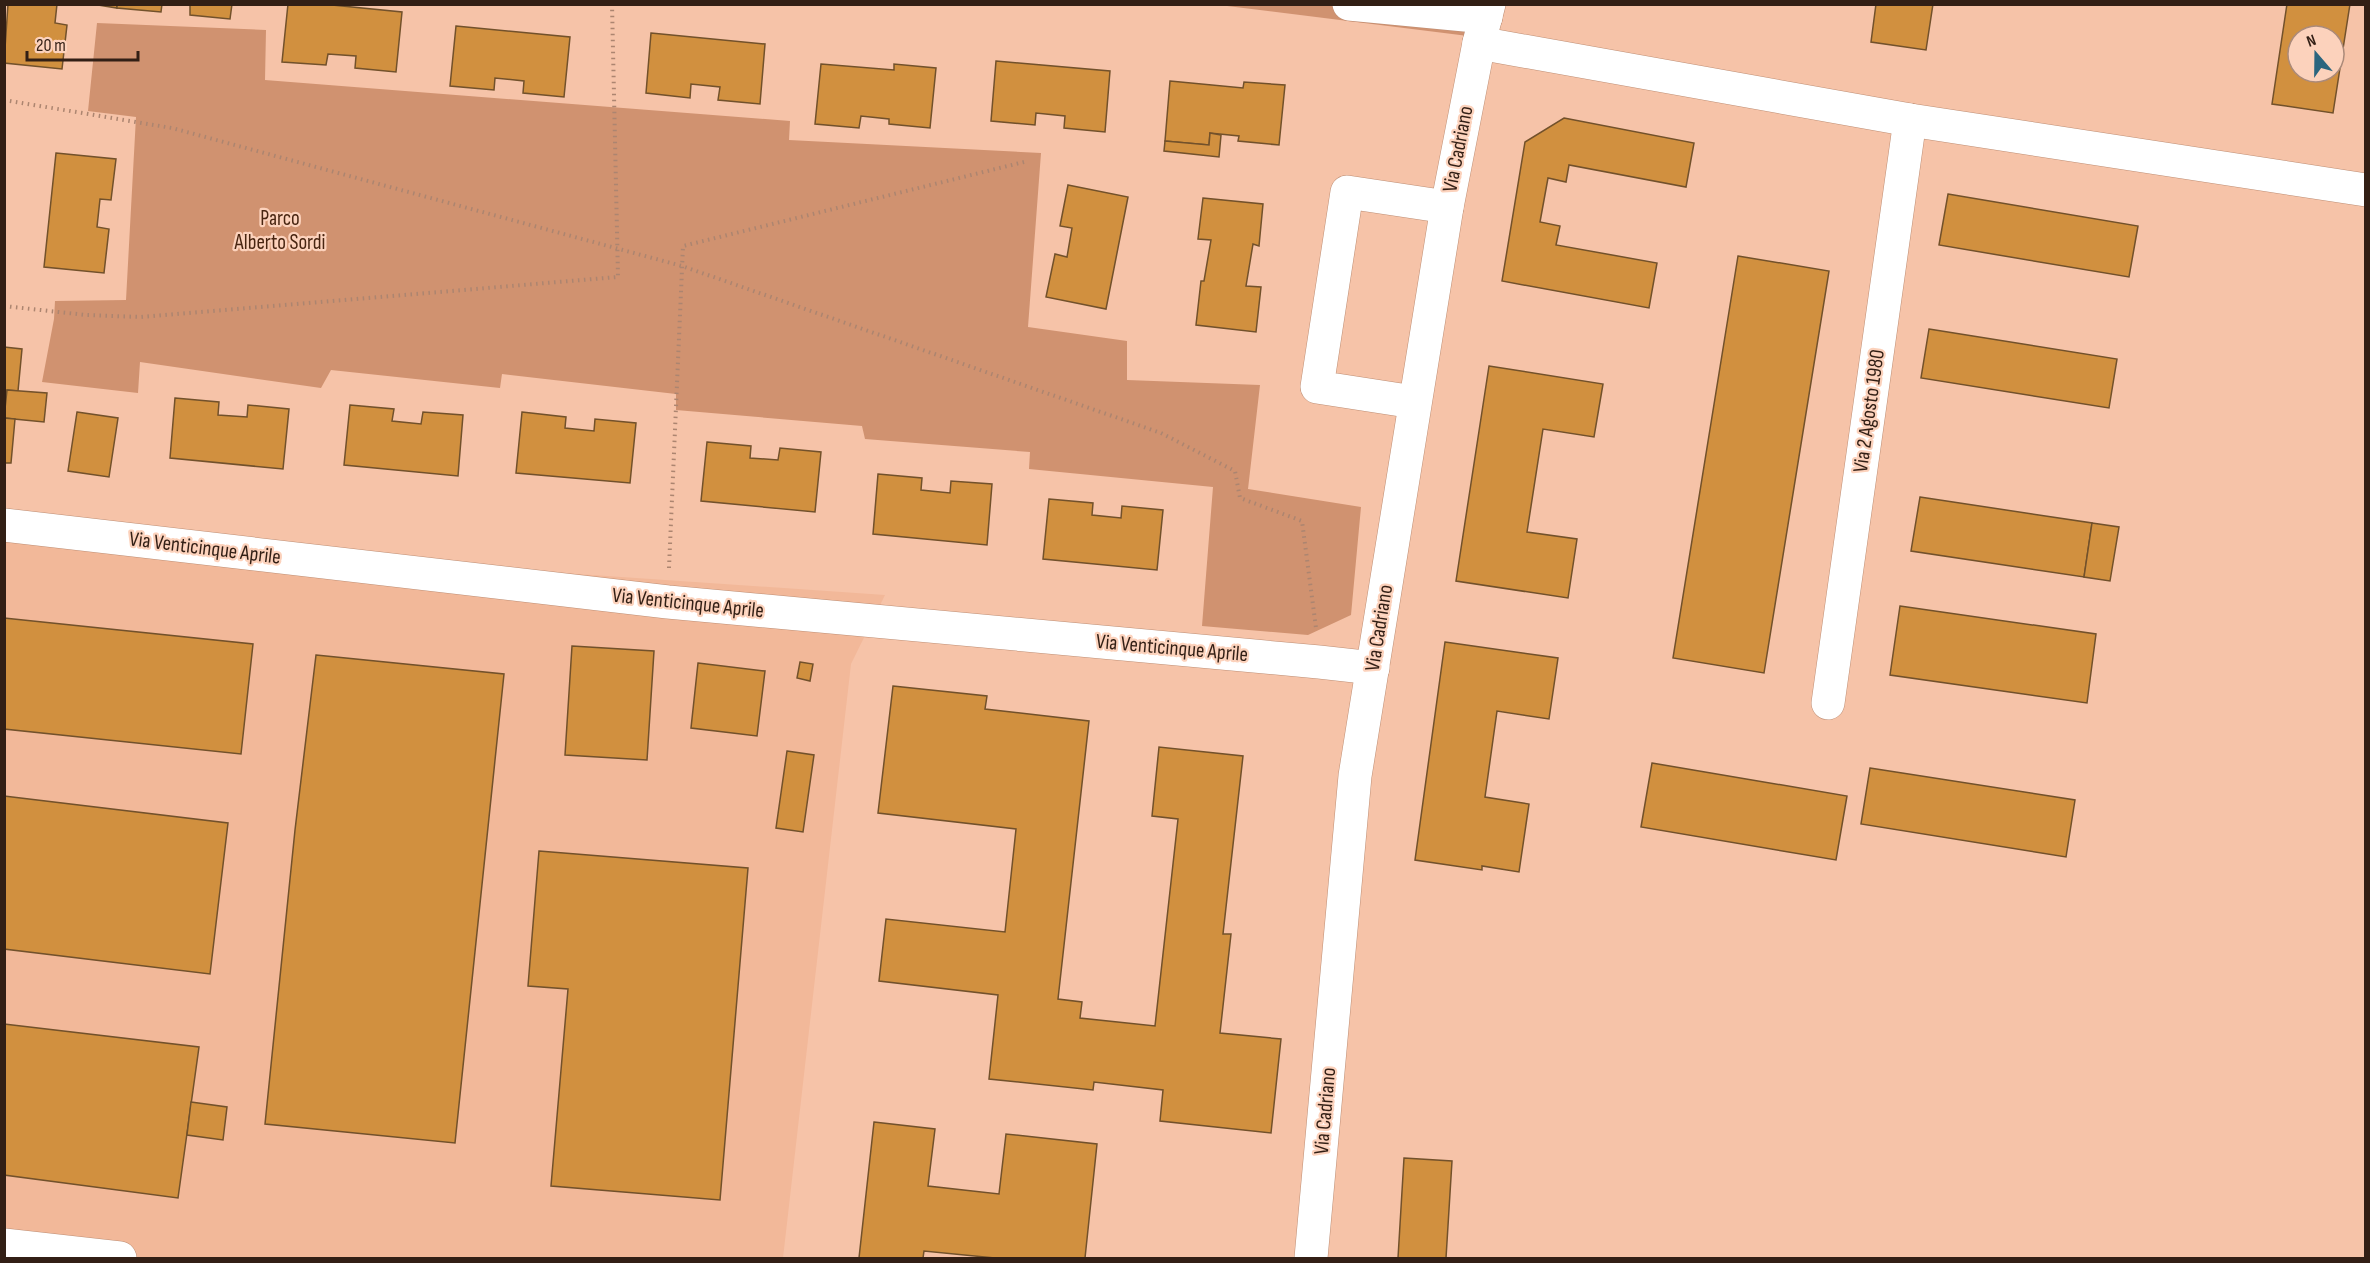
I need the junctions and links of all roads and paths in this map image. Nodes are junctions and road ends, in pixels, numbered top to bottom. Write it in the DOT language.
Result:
graph roads {
  1 [pos="612,4"];
  2 [pos="1349,4"];
  3 [pos="1484,21"];
  4 [pos="4,100"];
  5 [pos="1910,120"];
  6 [pos="1028,161"];
  7 [pos="2366,190"];
  8 [pos="1447,207"];
  9 [pos="618,249"];
  10 [pos="682,266"];
  11 [pos="4,306"];
  12 [pos="1414,402"];
  13 [pos="4,525"];
  14 [pos="668,602"];
  15 [pos="1319,662"];
  16 [pos="1372,668"];
  17 [pos="1828,702"];
  18 [pos="4,1245"];
  19 [pos="120,1258"];
  20 [pos="1311,1258"];
  1 -- 9 [label="path"];
  2 -- 3 [label="street"];
  3 -- 5 [label="street"];
  3 -- 8 [label="street, Via Cadriano"];
  4 -- 9 [label="path"];
  5 -- 7 [label="street"];
  5 -- 17 [label="street, Via 2 Agosto 1980"];
  6 -- 10 [label="path"];
  8 -- 12 [label="street, Via Cadriano"];
  8 -- 12 [label="street"];
  9 -- 10 [label="path"];
  9 -- 11 [label="path"];
  10 -- 14 [label="path"];
  10 -- 15 [label="path"];
  12 -- 16 [label="street, Via Cadriano"];
  13 -- 14 [label="street, Via Venticinque Aprile"];
  14 -- 15 [label="street, Via Venticinque Aprile"];
  15 -- 16 [label="street, Via Venticinque Aprile"];
  16 -- 20 [label="street, Via Cadriano"];
  18 -- 19 [label="street"];
}
